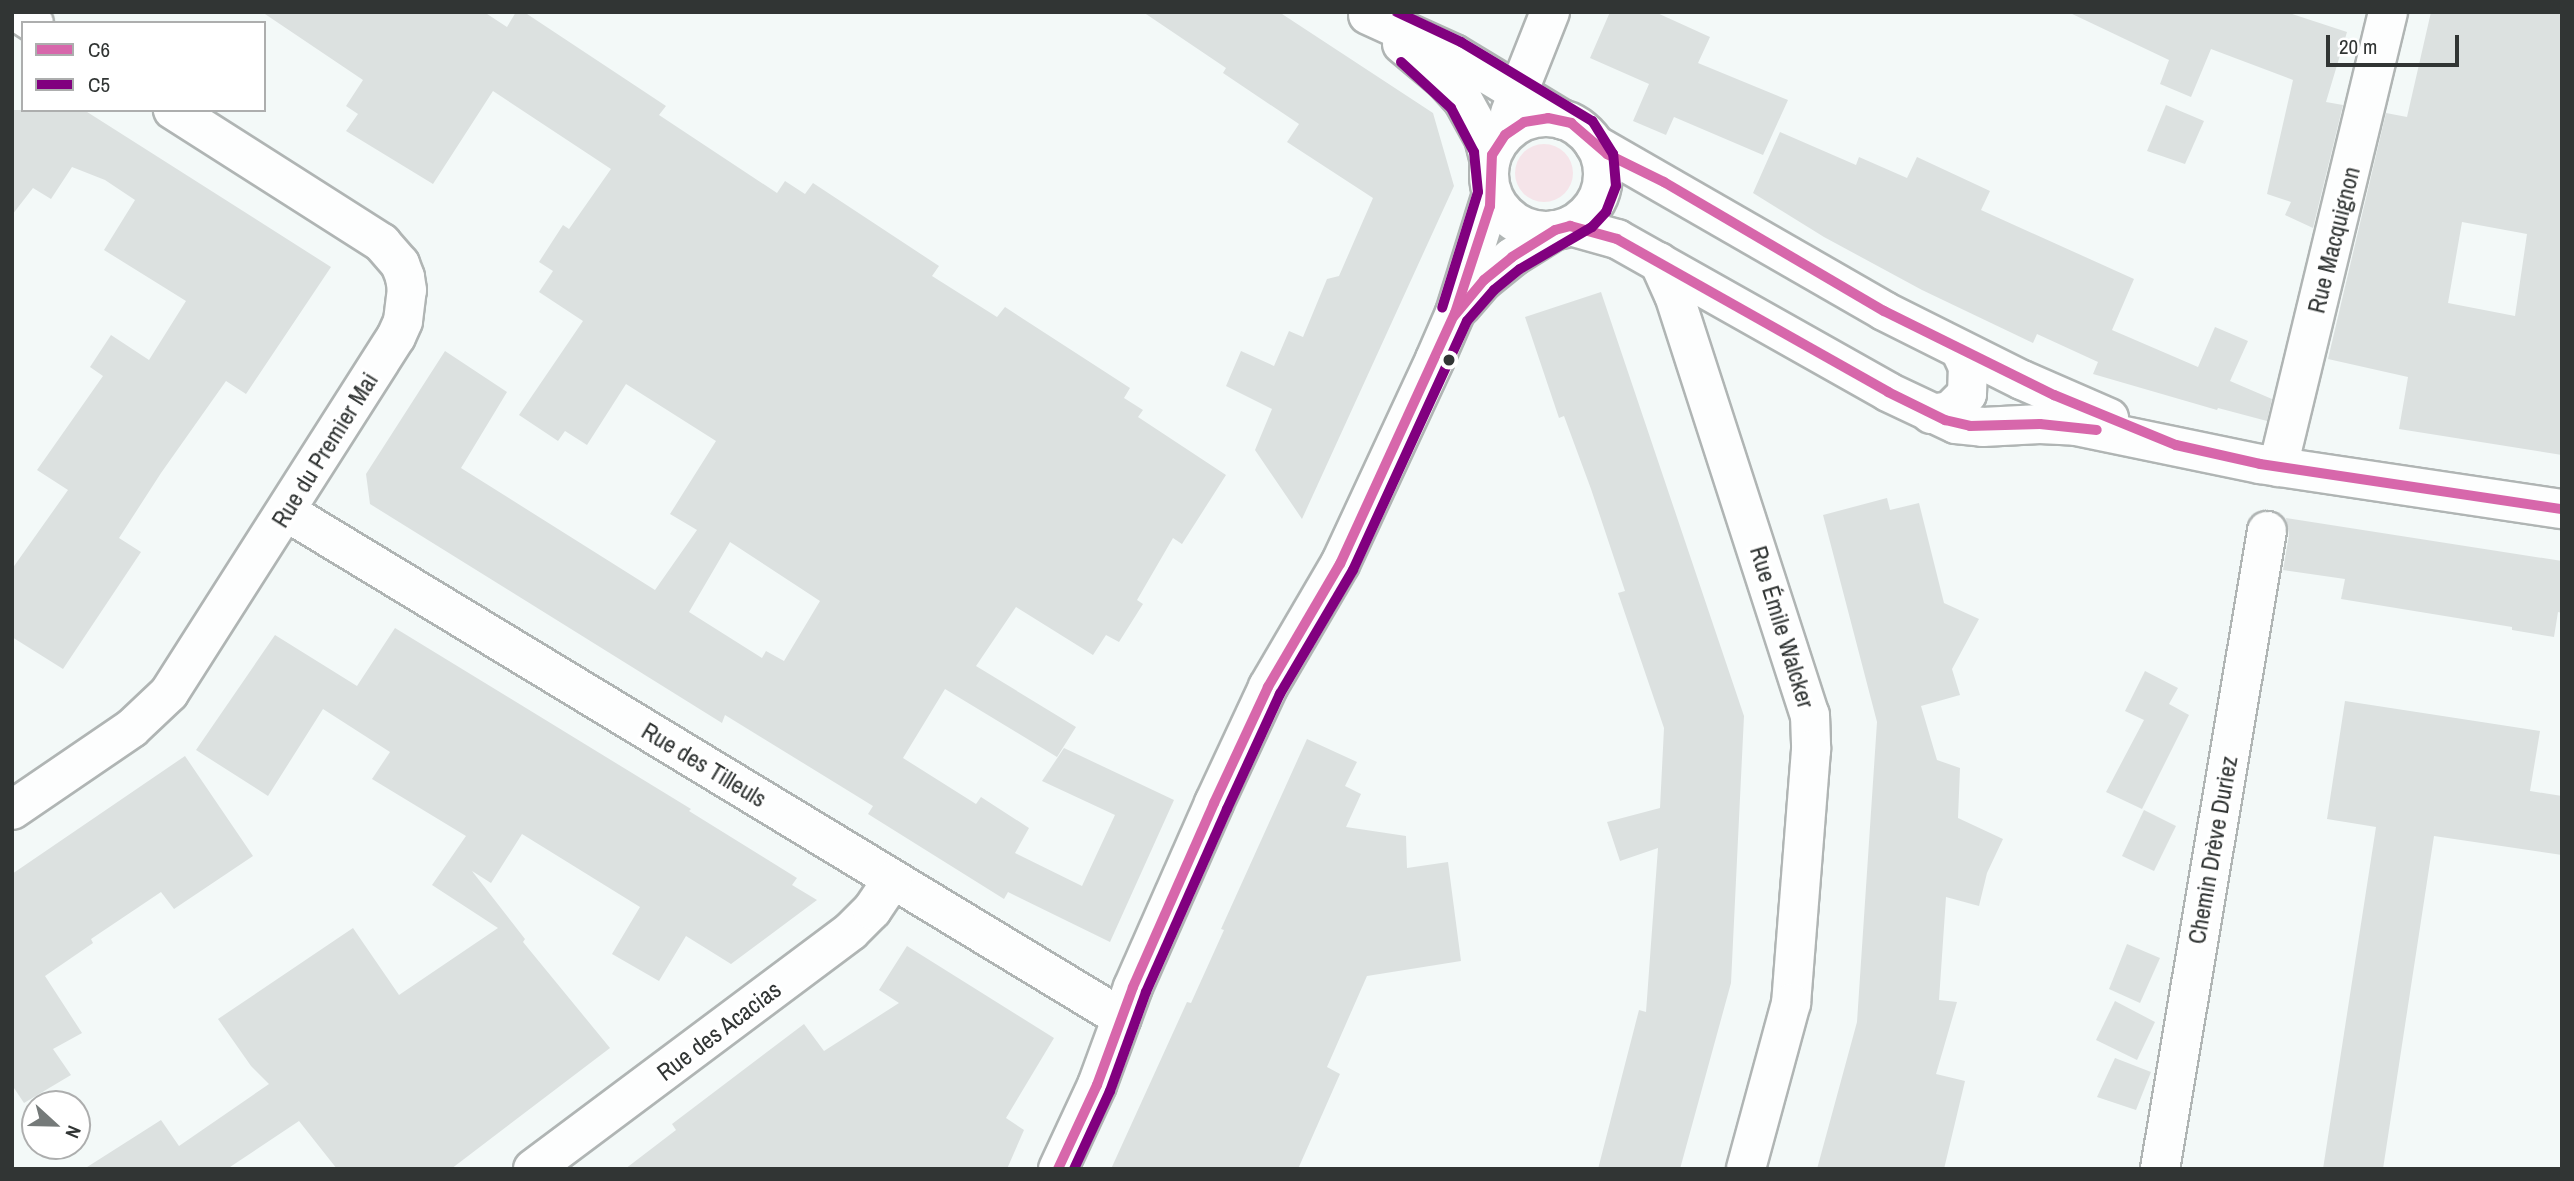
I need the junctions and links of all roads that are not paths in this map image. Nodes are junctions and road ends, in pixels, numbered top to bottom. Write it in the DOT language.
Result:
graph roads {
  1 [pos="1550,12"];
  2 [pos="2388,12"];
  3 [pos="1366,14"];
  4 [pos="1518,92"];
  5 [pos="176,112"];
  6 [pos="1563,120"];
  7 [pos="1594,144"];
  8 [pos="1493,168"];
  9 [pos="1562,228"];
  10 [pos="1659,262"];
  11 [pos="1455,313"];
  12 [pos="1960,350"];
  13 [pos="1931,414"];
  14 [pos="2176,445"];
  15 [pos="2277,467"];
  16 [pos="2562,509"];
  17 [pos="287,512"];
  18 [pos="2267,531"];
  19 [pos="12,810"];
  20 [pos="892,880"];
  21 [pos="1122,1018"];
  22 [pos="533,1169"];
  23 [pos="1058,1169"];
  24 [pos="1746,1169"];
  25 [pos="2160,1169"];
  1 -- 4 [label="street"];
  2 -- 15 [label="street, Rue Macquignon"];
  3 -- 4 [label="street"];
  3 -- 8 [label="street"];
  4 -- 6 [label="street"];
  4 -- 8 [label="street"];
  5 -- 17 [label="street, Rue du Premier Mai"];
  6 -- 7 [label="street"];
  6 -- 8 [label="street"];
  7 -- 9 [label="street"];
  7 -- 12 [label="street"];
  8 -- 9 [label="street"];
  8 -- 11 [label="street"];
  9 -- 10 [label="street"];
  9 -- 11 [label="street"];
  10 -- 13 [label="street"];
  10 -- 24 [label="street, Rue Émile Walcker"];
  11 -- 21 [label="street"];
  12 -- 13 [label="street"];
  12 -- 14 [label="street"];
  13 -- 14 [label="street"];
  14 -- 15 [label="street"];
  15 -- 16 [label="street"];
  17 -- 19 [label="street, Rue du Premier Mai"];
  17 -- 20 [label="street, Rue des Tilleuls"];
  18 -- 25 [label="street, Chemin Drève Duriez"];
  20 -- 21 [label="street, Rue des Tilleuls"];
  20 -- 22 [label="street, Rue des Acacias"];
  21 -- 23 [label="street"];
}
